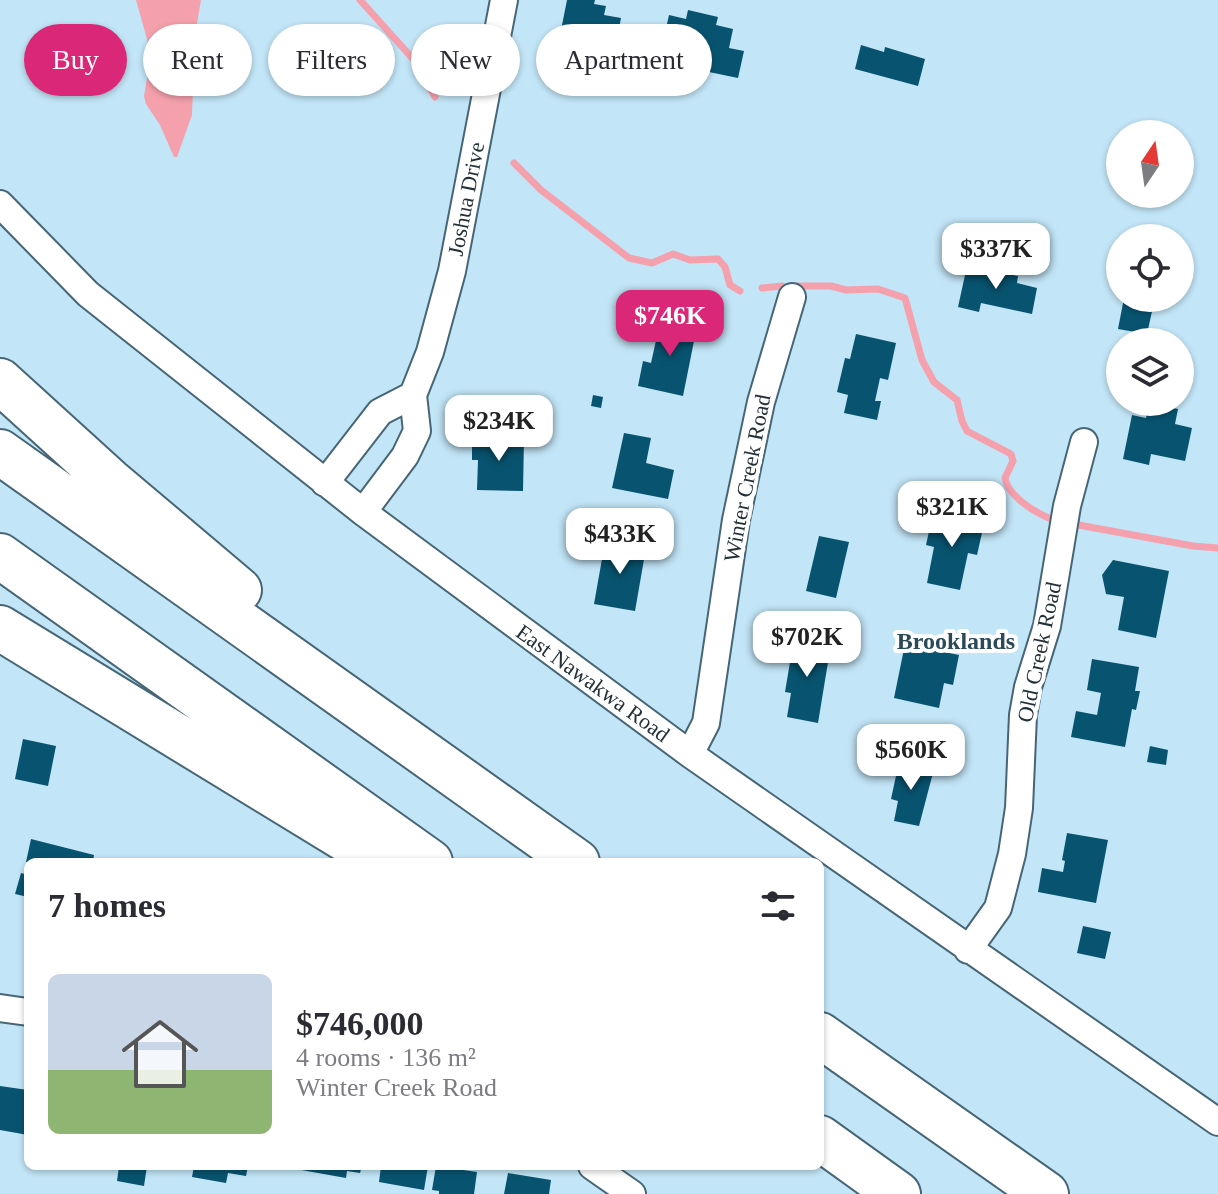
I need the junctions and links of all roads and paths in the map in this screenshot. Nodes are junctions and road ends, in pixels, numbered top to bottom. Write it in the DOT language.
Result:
graph roads {
  1 [pos="504,0"];
  2 [pos="0,204"];
  3 [pos="792,297"];
  4 [pos="0,381"];
  5 [pos="413,395"];
  6 [pos="1084,442"];
  7 [pos="0,452"];
  8 [pos="325,483"];
  9 [pos="363,512"];
  10 [pos="0,556"];
  11 [pos="0,628"];
  12 [pos="690,754"];
  13 [pos="456,776"];
  14 [pos="376,858"];
  15 [pos="424,858"];
  16 [pos="571,858"];
  17 [pos="968,950"];
  18 [pos="0,1008"];
  19 [pos="24,1011"];
  20 [pos="824,1038"];
  21 [pos="1218,1122"];
  22 [pos="824,1141"];
  23 [pos="598,1170"];
  24 [pos="632,1194"];
  25 [pos="898,1194"];
  26 [pos="1046,1194"];
  1 -- 5 [label="street, Joshua Drive"];
  2 -- 8 [label="street, East Nawakwa Road"];
  3 -- 12 [label="street, Winter Creek Road"];
  4 -- 13 [label="highway"];
  5 -- 8 [label="street"];
  5 -- 9 [label="street, Joshua Drive"];
  6 -- 17 [label="street, Old Creek Road"];
  7 -- 13 [label="highway"];
  8 -- 9 [label="street, East Nawakwa Road"];
  9 -- 12 [label="street, East Nawakwa Road"];
  10 -- 15 [label="highway"];
  11 -- 14 [label="highway"];
  12 -- 17 [label="street, East Nawakwa Road"];
  13 -- 16 [label="highway"];
  17 -- 21 [label="street, East Nawakwa Road"];
  18 -- 19 [label="street"];
  20 -- 26 [label="highway"];
  22 -- 25 [label="highway"];
  23 -- 24 [label="street"];
}
